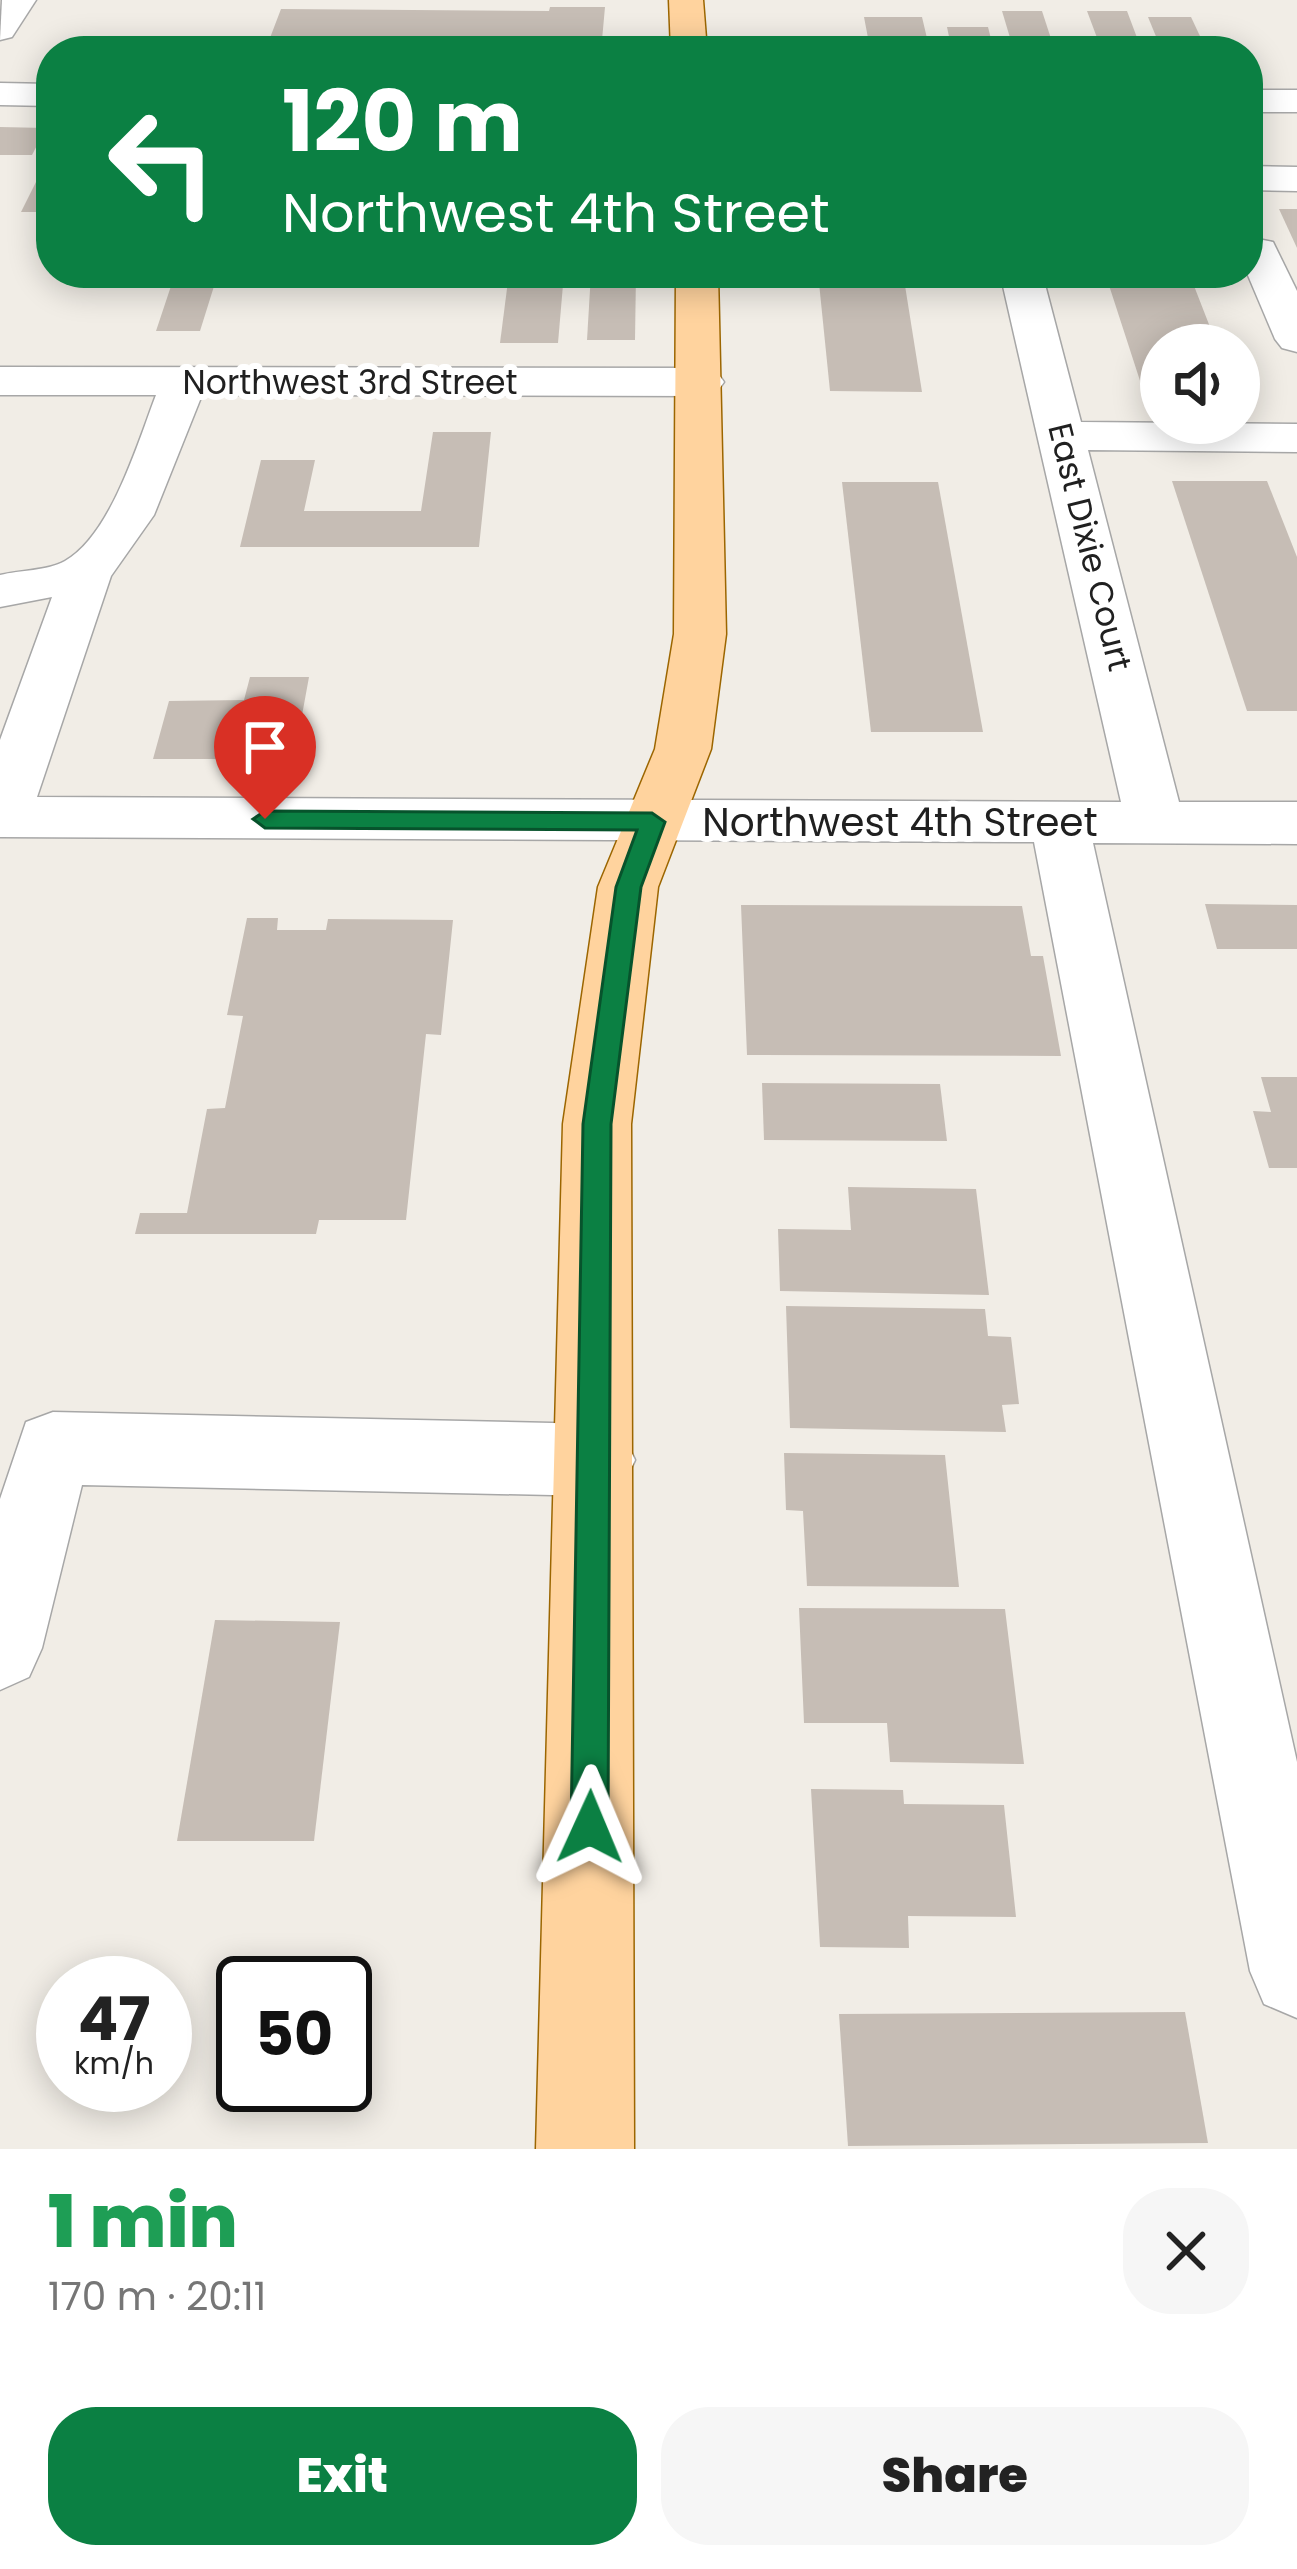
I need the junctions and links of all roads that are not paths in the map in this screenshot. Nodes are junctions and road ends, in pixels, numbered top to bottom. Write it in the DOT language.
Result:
graph roads {
  1 [pos="19,0"];
  2 [pos="686,0"];
  3 [pos="0,30"];
  4 [pos="687,36"];
  5 [pos="0,94"];
  6 [pos="36,94"];
  7 [pos="1263,101"];
  8 [pos="1297,101"];
  9 [pos="1263,178"];
  10 [pos="1297,179"];
  11 [pos="1263,262"];
  12 [pos="697,288"];
  13 [pos="1025,288"];
  14 [pos="1297,339"];
  15 [pos="0,381"];
  16 [pos="184,382"];
  17 [pos="700,382"];
  18 [pos="1064,436"];
  19 [pos="1297,438"];
  20 [pos="87,571"];
  21 [pos="0,591"];
  22 [pos="0,818"];
  23 [pos="652,822"];
  24 [pos="1059,822"];
  25 [pos="1156,822"];
  26 [pos="1297,823"];
  27 [pos="596,1460"];
  28 [pos="0,1648"];
  29 [pos="1297,1971"];
  30 [pos="585,2149"];
  1 -- 3 [label="street"];
  2 -- 4 [label="main road"];
  5 -- 6 [label="street"];
  7 -- 8 [label="street"];
  9 -- 10 [label="street"];
  11 -- 14 [label="street"];
  12 -- 17 [label="main road"];
  13 -- 18 [label="street, East Dixie Court"];
  15 -- 16 [label="street, Northwest 3rd Street"];
  16 -- 17 [label="street, Northwest 3rd Street"];
  16 -- 20 [label="street"];
  17 -- 23 [label="main road"];
  18 -- 19 [label="street"];
  18 -- 25 [label="street, East Dixie Court"];
  20 -- 21 [label="street"];
  20 -- 22 [label="street"];
  22 -- 23 [label="street, Northwest 4th Street"];
  23 -- 24 [label="street, Northwest 4th Street"];
  23 -- 27 [label="main road"];
  24 -- 25 [label="street, Northwest 4th Street"];
  24 -- 29 [label="street"];
  25 -- 26 [label="street, Northwest 4th Street"];
  27 -- 28 [label="street"];
  27 -- 30 [label="main road"];
}
